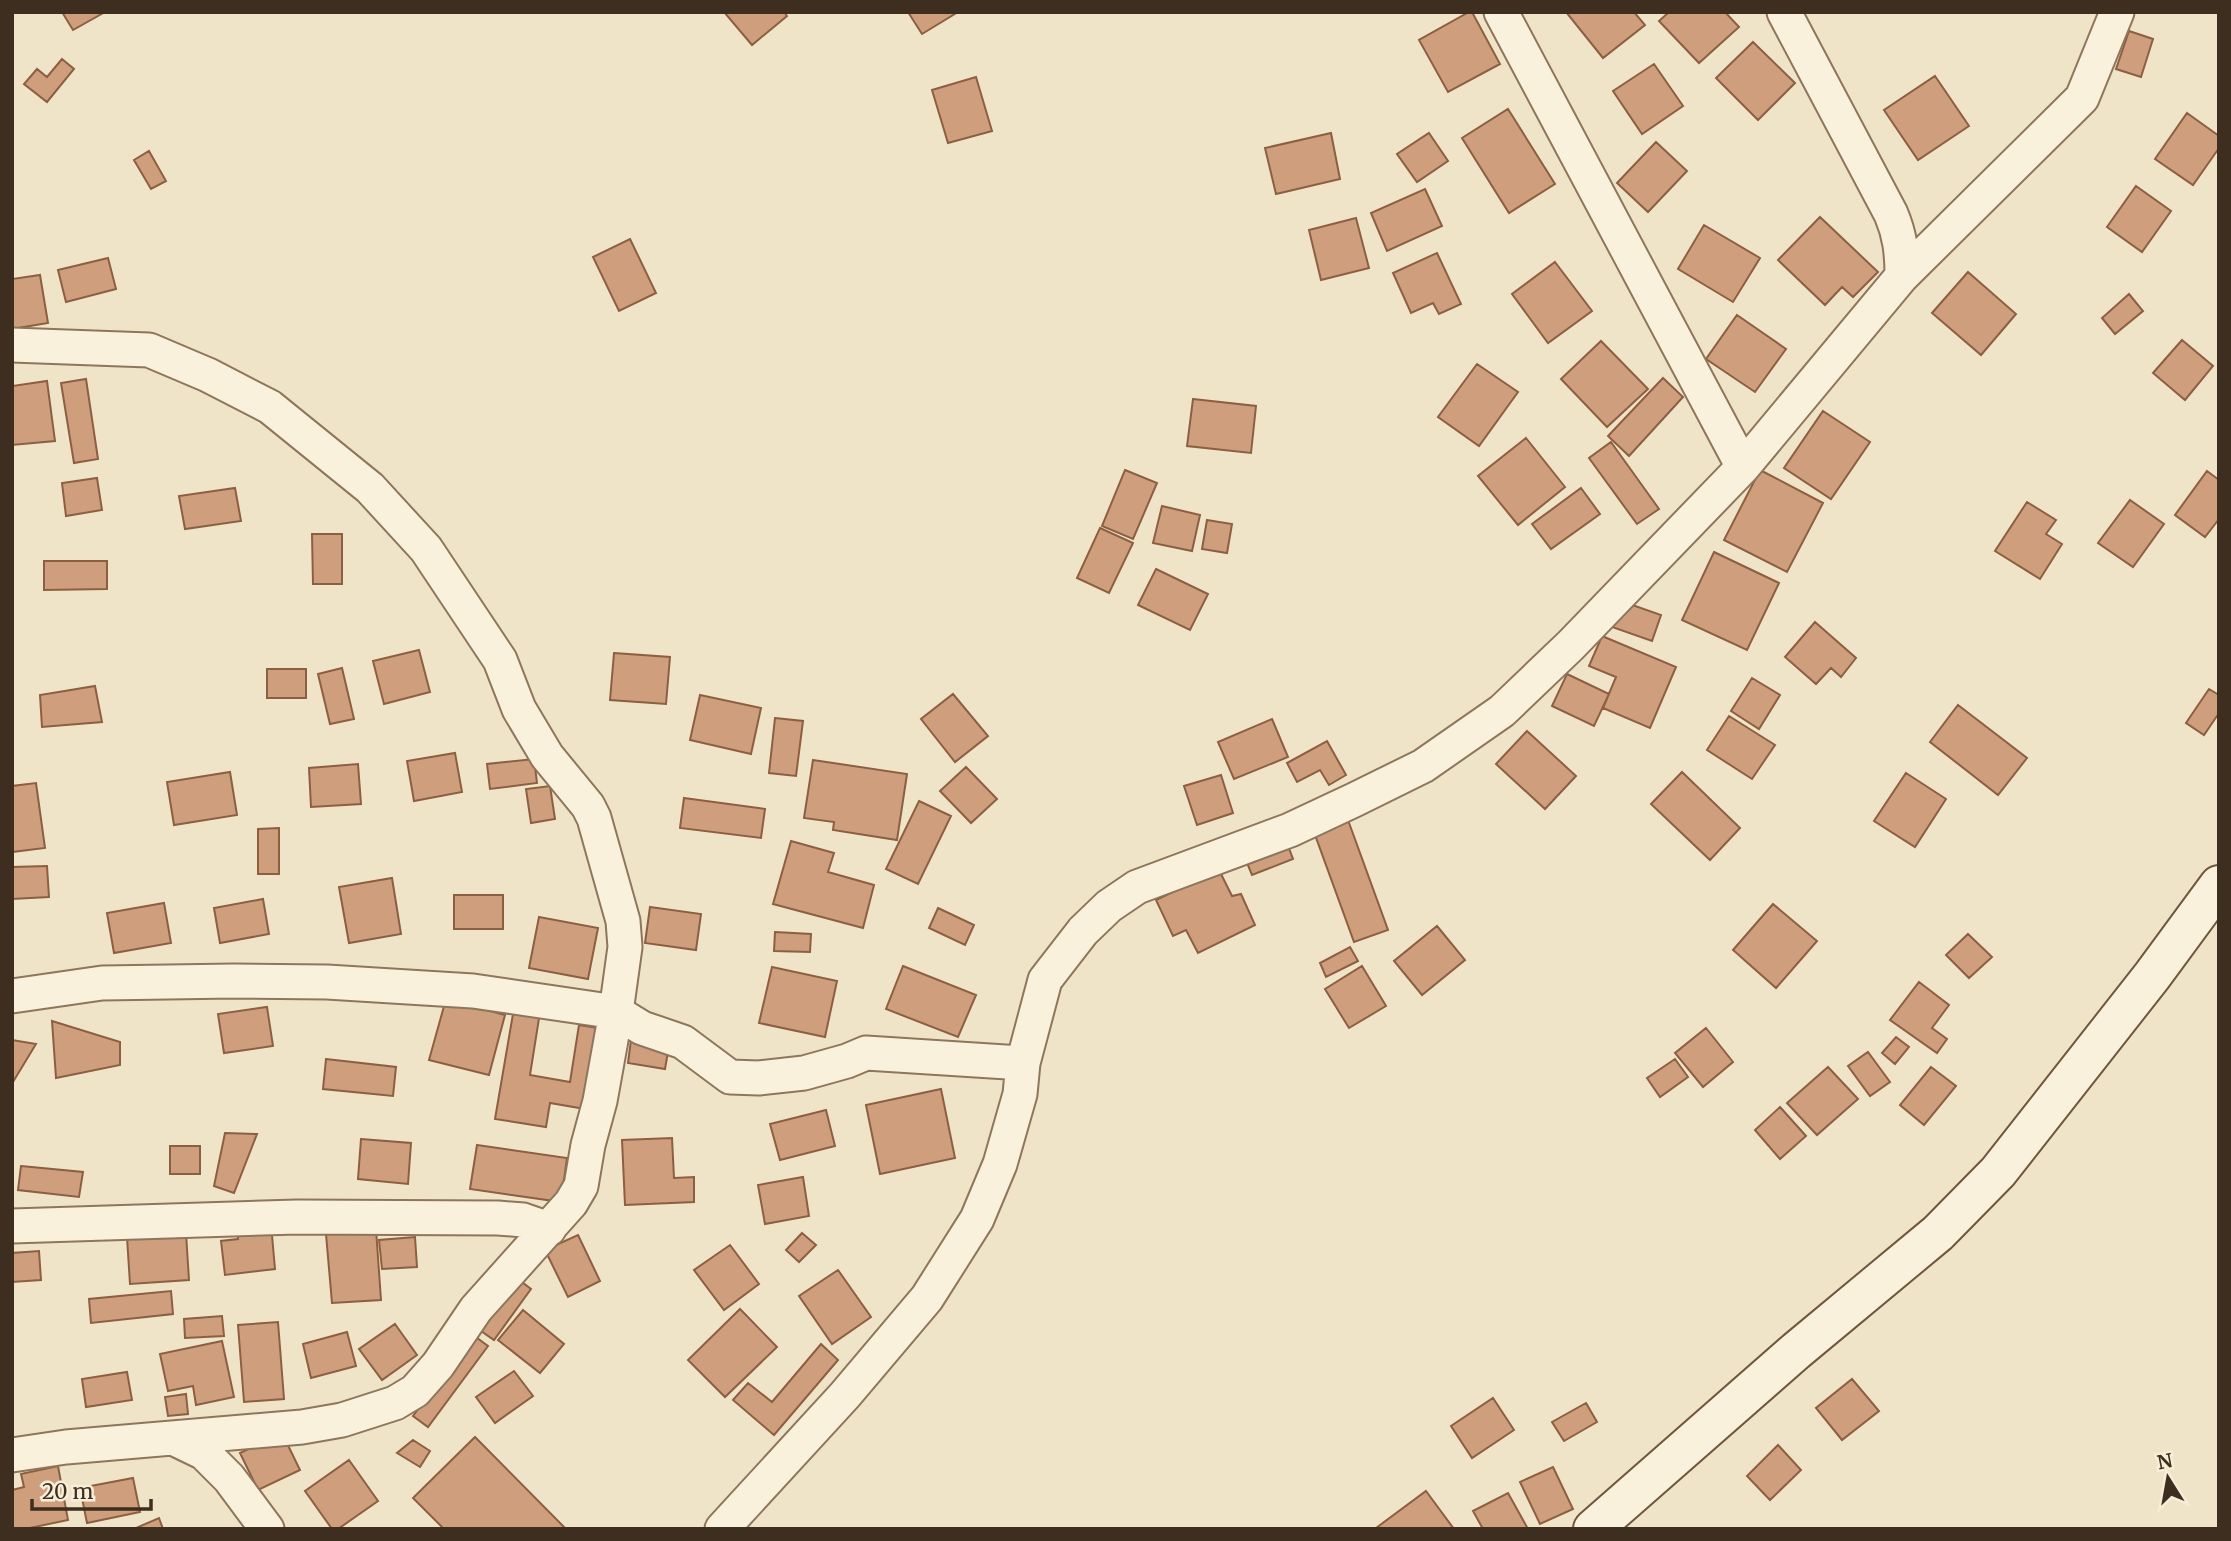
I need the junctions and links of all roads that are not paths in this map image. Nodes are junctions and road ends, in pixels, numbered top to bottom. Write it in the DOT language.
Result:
graph roads {
  1 [pos="1501,12"];
  2 [pos="1784,12"];
  3 [pos="2118,12"];
  4 [pos="1902,276"];
  5 [pos="12,345"];
  6 [pos="1743,467"];
  7 [pos="2219,885"];
  8 [pos="12,996"];
  9 [pos="616,1012"];
  10 [pos="1023,1063"];
  11 [pos="12,1226"];
  12 [pos="549,1229"];
  13 [pos="173,1438"];
  14 [pos="12,1455"];
  15 [pos="267,1529"];
  16 [pos="722,1529"];
  17 [pos="1593,1529"];
  1 -- 6 [label="street"];
  2 -- 4 [label="street"];
  3 -- 4 [label="street"];
  4 -- 6 [label="street"];
  5 -- 9 [label="street"];
  6 -- 10 [label="street"];
  7 -- 17 [label="street"];
  8 -- 9 [label="street"];
  9 -- 10 [label="street"];
  9 -- 12 [label="street"];
  10 -- 16 [label="street"];
  11 -- 12 [label="street"];
  12 -- 13 [label="street"];
  13 -- 14 [label="street"];
  13 -- 15 [label="street"];
}
